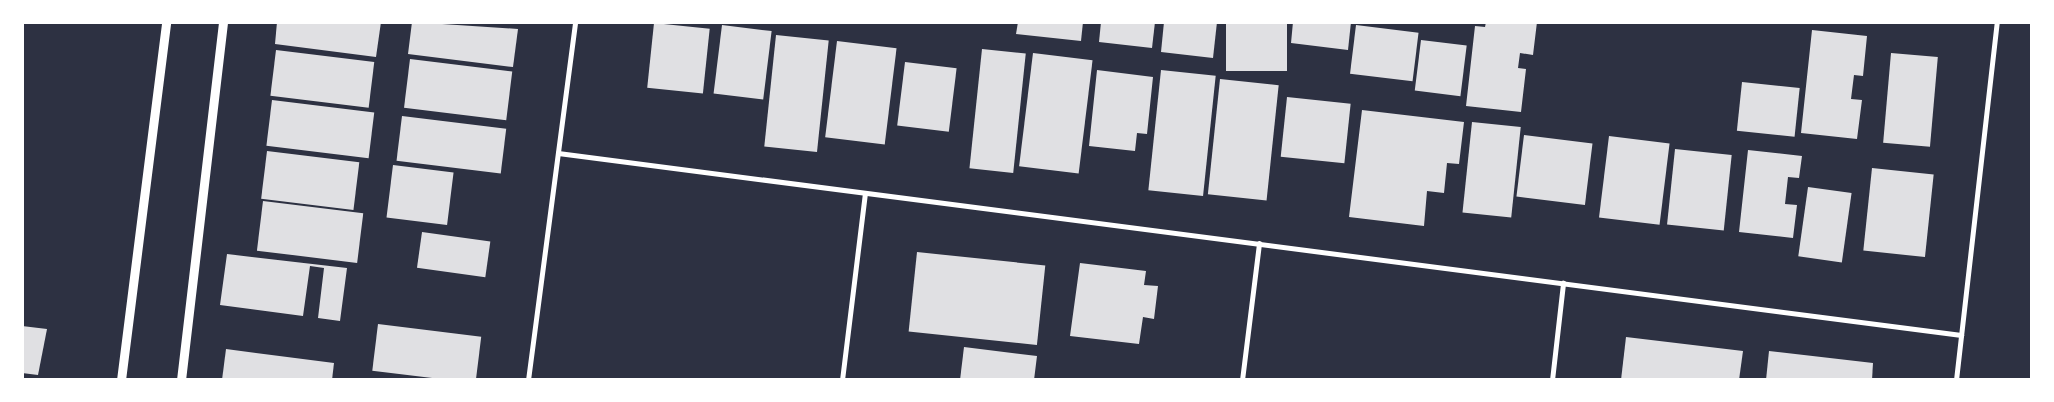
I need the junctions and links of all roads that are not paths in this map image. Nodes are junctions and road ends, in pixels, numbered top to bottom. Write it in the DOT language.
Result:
graph roads {
  1 [pos="166,22"];
  2 [pos="223,22"];
  3 [pos="575,22"];
  4 [pos="1997,22"];
  5 [pos="558,153"];
  6 [pos="864,193"];
  7 [pos="1259,244"];
  8 [pos="1563,283"];
  9 [pos="1961,335"];
  10 [pos="121,380"];
  11 [pos="181,380"];
  12 [pos="528,380"];
  13 [pos="842,380"];
  14 [pos="1242,380"];
  15 [pos="1552,380"];
  16 [pos="1956,380"];
  1 -- 10 [label="street"];
  2 -- 11 [label="street"];
  3 -- 5 [label="street"];
  4 -- 9 [label="street"];
  5 -- 6 [label="street"];
  5 -- 12 [label="street"];
  6 -- 7 [label="street"];
  6 -- 13 [label="street"];
  7 -- 8 [label="street"];
  7 -- 14 [label="street"];
  8 -- 9 [label="street"];
  8 -- 15 [label="street"];
  9 -- 16 [label="street"];
}
